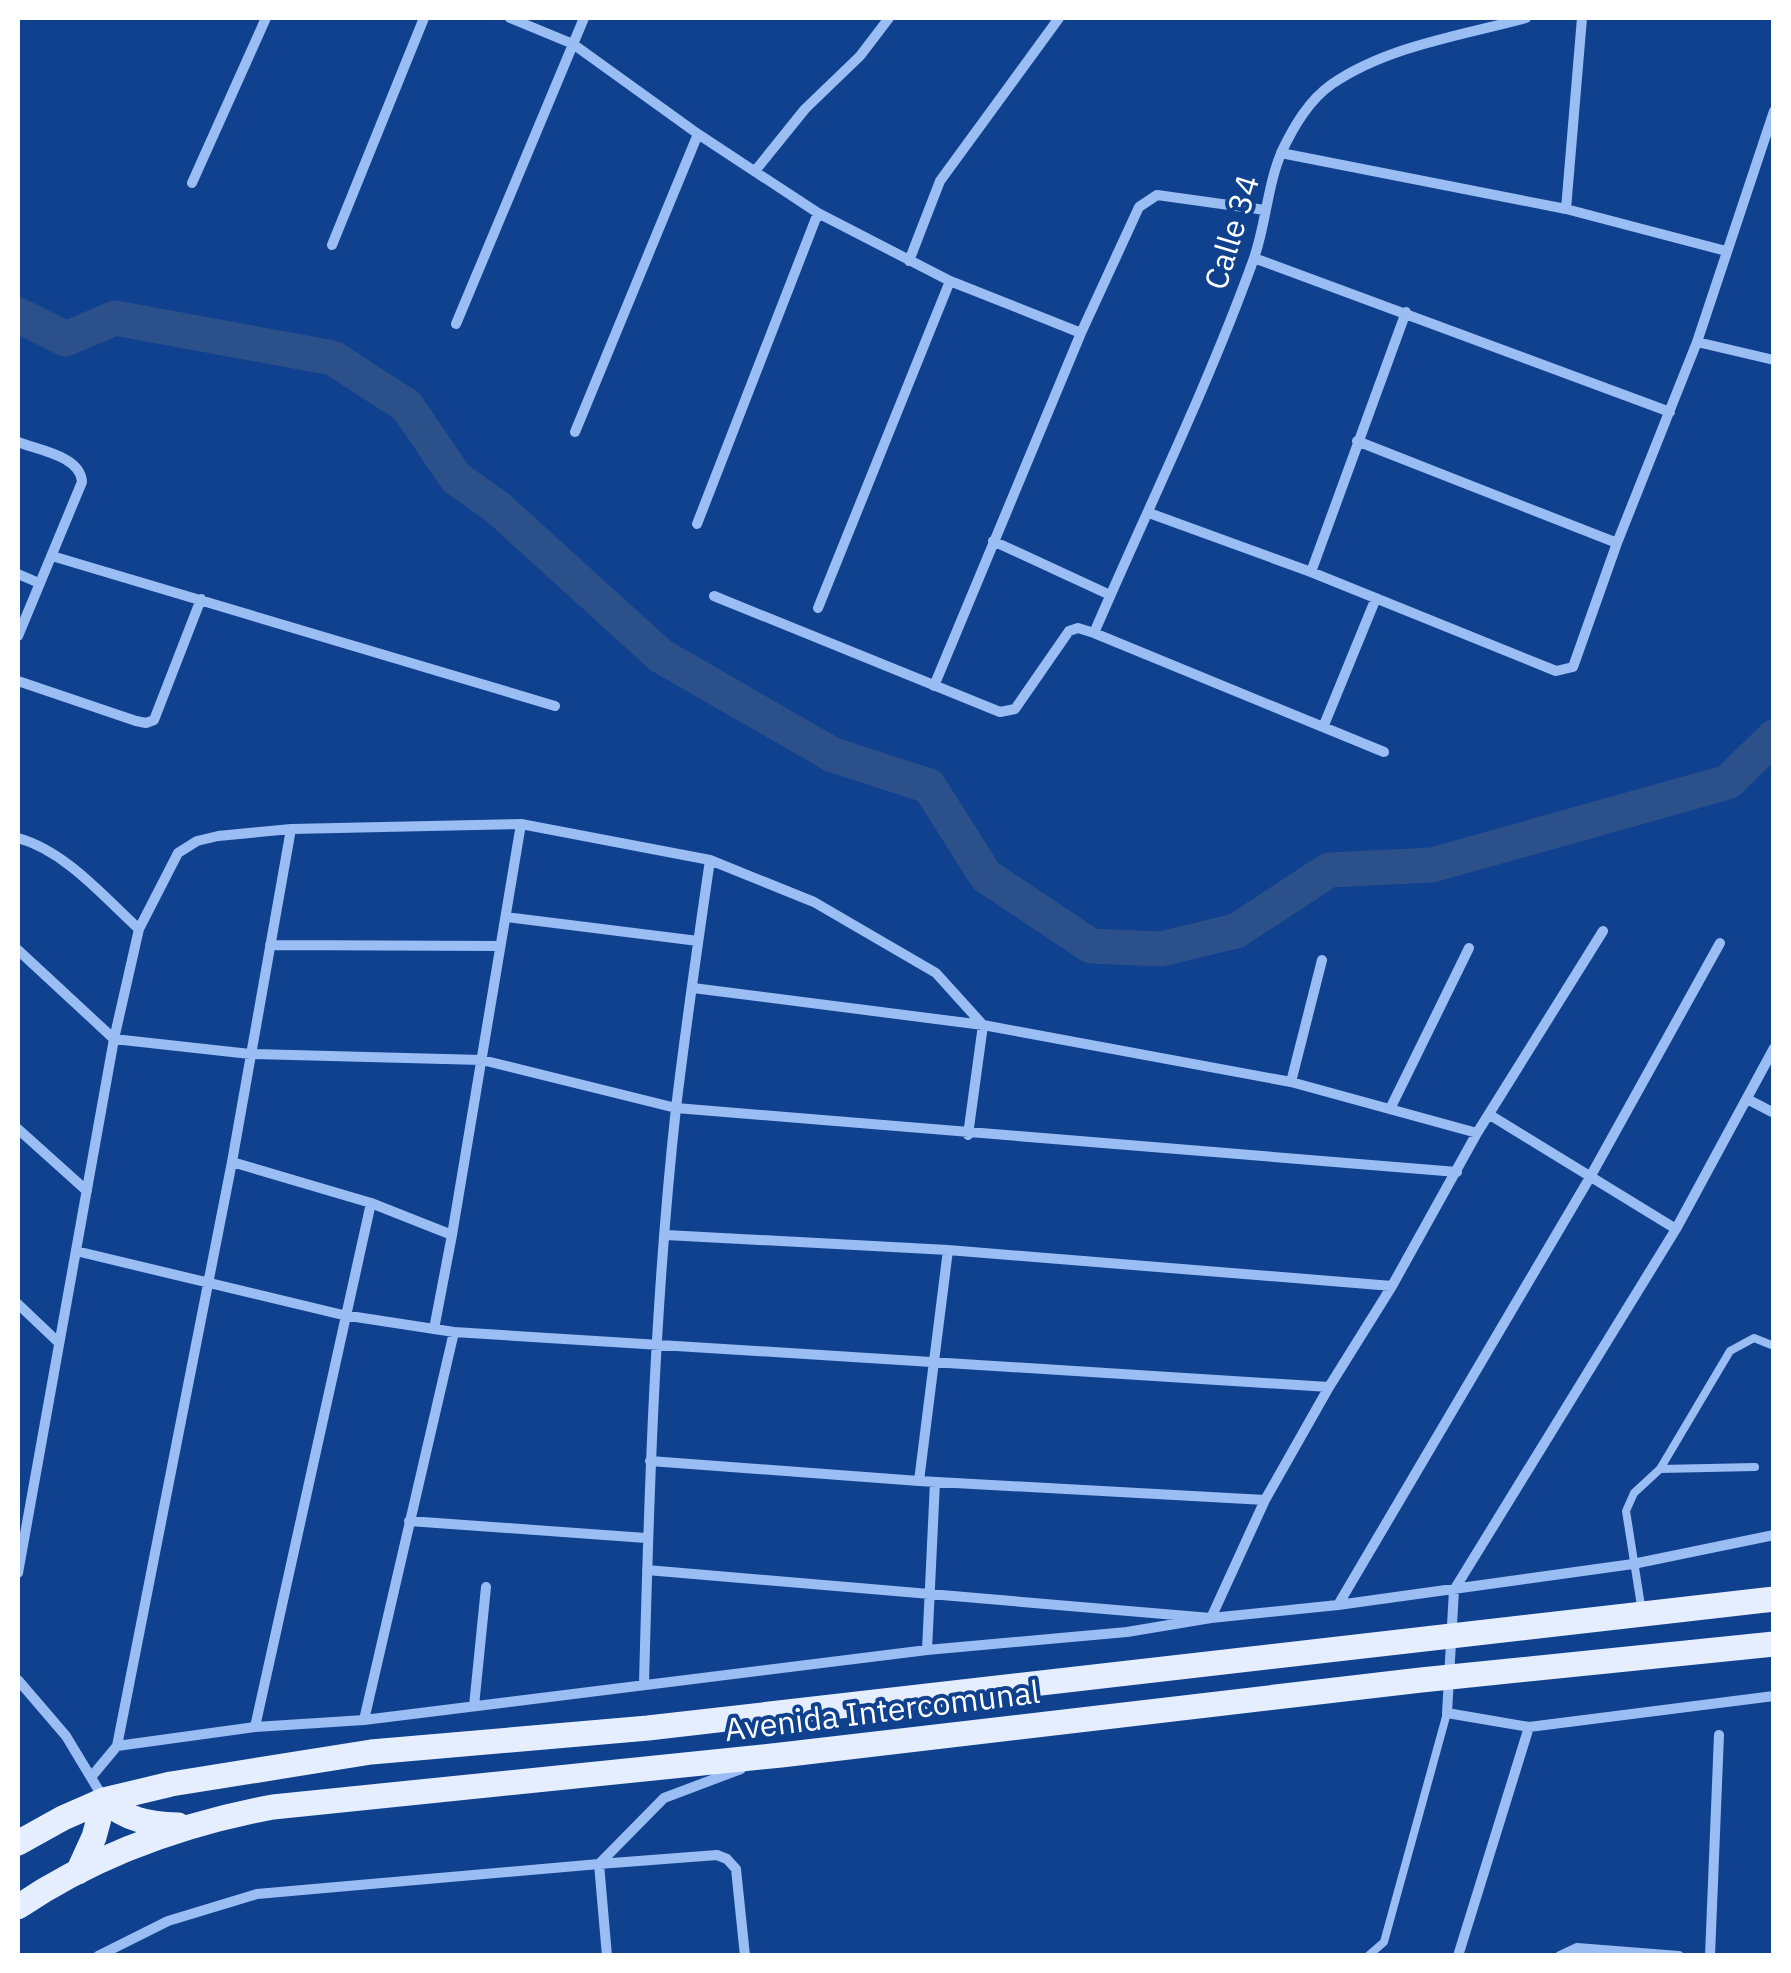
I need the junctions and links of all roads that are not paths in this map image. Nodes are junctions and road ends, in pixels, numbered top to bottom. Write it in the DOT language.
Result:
graph roads {
  1 [pos="266,18"];
  2 [pos="424,18"];
  3 [pos="510,18"];
  4 [pos="584,18"];
  5 [pos="889,18"];
  6 [pos="1056,18"];
  7 [pos="1526,18"];
  8 [pos="1582,18"];
  9 [pos="573,44"];
  10 [pos="1774,111"];
  11 [pos="698,134"];
  12 [pos="1281,153"];
  13 [pos="755,171"];
  14 [pos="192,183"];
  15 [pos="1266,210"];
  16 [pos="1566,210"];
  17 [pos="818,212"];
  18 [pos="332,245"];
  19 [pos="1726,252"];
  20 [pos="1254,258"];
  21 [pos="910,260"];
  22 [pos="950,282"];
  23 [pos="1406,312"];
  24 [pos="456,324"];
  25 [pos="1081,333"];
  26 [pos="1696,342"];
  27 [pos="1774,360"];
  28 [pos="1670,412"];
  29 [pos="575,432"];
  30 [pos="1357,441"];
  31 [pos="18,442"];
  32 [pos="1148,514"];
  33 [pos="697,524"];
  34 [pos="993,541"];
  35 [pos="1617,543"];
  36 [pos="52,556"];
  37 [pos="1311,572"];
  38 [pos="18,574"];
  39 [pos="39,583"];
  40 [pos="1110,595"];
  41 [pos="714,596"];
  42 [pos="1376,598"];
  43 [pos="202,599"];
  44 [pos="818,608"];
  45 [pos="1094,633"];
  46 [pos="18,636"];
  47 [pos="18,680"];
  48 [pos="934,686"];
  49 [pos="555,706"];
  50 [pos="1324,726"];
  51 [pos="1384,752"];
  52 [pos="521,824"];
  53 [pos="291,829"];
  54 [pos="18,838"];
  55 [pos="710,860"];
  56 [pos="506,917"];
  57 [pos="139,929"];
  58 [pos="1602,932"];
  59 [pos="698,941"];
  60 [pos="1720,943"];
  61 [pos="270,946"];
  62 [pos="500,946"];
  63 [pos="1469,948"];
  64 [pos="18,950"];
  65 [pos="1322,960"];
  66 [pos="693,988"];
  67 [pos="984,1025"];
  68 [pos="114,1039"];
  69 [pos="1774,1048"];
  70 [pos="250,1054"];
  71 [pos="482,1060"];
  72 [pos="1291,1082"];
  73 [pos="1747,1099"];
  74 [pos="676,1108"];
  75 [pos="1390,1109"];
  76 [pos="1774,1113"];
  77 [pos="1490,1114"];
  78 [pos="18,1129"];
  79 [pos="1477,1133"];
  80 [pos="968,1134"];
  81 [pos="232,1162"];
  82 [pos="1457,1172"];
  83 [pos="1590,1178"];
  84 [pos="87,1191"];
  85 [pos="371,1203"];
  86 [pos="1676,1229"];
  87 [pos="666,1235"];
  88 [pos="452,1236"];
  89 [pos="948,1250"];
  90 [pos="76,1251"];
  91 [pos="208,1282"];
  92 [pos="1392,1286"];
  93 [pos="18,1304"];
  94 [pos="344,1315"];
  95 [pos="434,1329"];
  96 [pos="454,1332"];
  97 [pos="59,1343"];
  98 [pos="658,1345"];
  99 [pos="1774,1346"];
  100 [pos="932,1364"];
  101 [pos="1330,1387"];
  102 [pos="650,1461"];
  103 [pos="1755,1467"];
  104 [pos="1660,1469"];
  105 [pos="919,1481"];
  106 [pos="18,1482"];
  107 [pos="935,1482"];
  108 [pos="30,1494"];
  109 [pos="1266,1500"];
  110 [pos="409,1521"];
  111 [pos="1774,1535"];
  112 [pos="646,1538"];
  113 [pos="1634,1564"];
  114 [pos="647,1570"];
  115 [pos="18,1573"];
  116 [pos="486,1586"];
  117 [pos="1454,1590"];
  118 [pos="929,1593"];
  119 [pos="1774,1599"];
  120 [pos="1338,1605"];
  121 [pos="1642,1616"];
  122 [pos="1211,1618"];
  123 [pos="1453,1634"];
  124 [pos="1774,1644"];
  125 [pos="927,1650"];
  126 [pos="1450,1679"];
  127 [pos="18,1680"];
  128 [pos="644,1684"];
  129 [pos="1774,1696"];
  130 [pos="474,1706"];
  131 [pos="1447,1713"];
  132 [pos="364,1720"];
  133 [pos="254,1727"];
  134 [pos="1530,1727"];
  135 [pos="1719,1734"];
  136 [pos="116,1746"];
  137 [pos="781,1755"];
  138 [pos="92,1776"];
  139 [pos="104,1800"];
  140 [pos="188,1826"];
  141 [pos="18,1843"];
  142 [pos="599,1864"];
  143 [pos="78,1872"];
  144 [pos="18,1907"];
  145 [pos="98,1956"];
  146 [pos="607,1956"];
  147 [pos="745,1956"];
  148 [pos="1368,1956"];
  149 [pos="1458,1956"];
  150 [pos="1560,1956"];
  151 [pos="1680,1956"];
  152 [pos="1710,1956"];
  1 -- 14 [label="street"];
  2 -- 18 [label="street"];
  3 -- 9 [label="street"];
  4 -- 9 [label="street"];
  5 -- 13 [label="street"];
  6 -- 21 [label="street"];
  7 -- 12 [label="street, Calle 34"];
  8 -- 16 [label="street"];
  9 -- 11 [label="street"];
  9 -- 24 [label="street"];
  10 -- 19 [label="street"];
  11 -- 13 [label="street"];
  11 -- 29 [label="street"];
  12 -- 15 [label="street, Calle 34"];
  12 -- 16 [label="street"];
  13 -- 17 [label="street"];
  15 -- 20 [label="street, Calle 34"];
  15 -- 25 [label="street"];
  16 -- 19 [label="street"];
  17 -- 21 [label="street"];
  17 -- 33 [label="street"];
  19 -- 26 [label="street"];
  20 -- 23 [label="street"];
  20 -- 32 [label="street, Calle 34"];
  21 -- 22 [label="street"];
  22 -- 25 [label="street"];
  22 -- 44 [label="street"];
  23 -- 28 [label="street"];
  23 -- 30 [label="street"];
  25 -- 34 [label="street"];
  26 -- 27 [label="street"];
  26 -- 28 [label="street"];
  28 -- 35 [label="street"];
  30 -- 35 [label="street"];
  30 -- 37 [label="street"];
  31 -- 36 [label="street"];
  32 -- 37 [label="street"];
  32 -- 40 [label="street, Calle 34"];
  34 -- 40 [label="street"];
  34 -- 48 [label="street"];
  35 -- 42 [label="street"];
  36 -- 39 [label="street"];
  36 -- 43 [label="street"];
  37 -- 42 [label="street"];
  38 -- 39 [label="street"];
  39 -- 46 [label="street"];
  40 -- 45 [label="street, Calle 34"];
  41 -- 48 [label="street"];
  42 -- 50 [label="street"];
  43 -- 47 [label="street"];
  43 -- 49 [label="street"];
  45 -- 48 [label="street"];
  45 -- 50 [label="street"];
  50 -- 51 [label="street"];
  52 -- 53 [label="street"];
  52 -- 55 [label="street"];
  52 -- 56 [label="street"];
  53 -- 57 [label="street"];
  53 -- 61 [label="street"];
  54 -- 57 [label="street"];
  55 -- 59 [label="street"];
  55 -- 67 [label="street"];
  56 -- 59 [label="street"];
  56 -- 62 [label="street"];
  57 -- 68 [label="street"];
  58 -- 77 [label="street"];
  59 -- 66 [label="street"];
  60 -- 83 [label="street"];
  61 -- 62 [label="street"];
  61 -- 70 [label="street"];
  62 -- 71 [label="street"];
  63 -- 75 [label="street"];
  64 -- 68 [label="street"];
  65 -- 72 [label="street"];
  66 -- 67 [label="street"];
  66 -- 74 [label="street"];
  67 -- 72 [label="street"];
  67 -- 80 [label="street"];
  68 -- 70 [label="street"];
  68 -- 84 [label="street"];
  69 -- 73 [label="street"];
  70 -- 71 [label="street"];
  70 -- 81 [label="street"];
  71 -- 74 [label="street"];
  71 -- 88 [label="street"];
  72 -- 75 [label="street"];
  73 -- 76 [label="street"];
  73 -- 86 [label="street"];
  74 -- 80 [label="street"];
  74 -- 87 [label="street"];
  75 -- 79 [label="street"];
  77 -- 79 [label="street"];
  77 -- 83 [label="street"];
  78 -- 84 [label="street"];
  79 -- 82 [label="street"];
  80 -- 82 [label="street"];
  81 -- 85 [label="street"];
  81 -- 91 [label="street"];
  82 -- 92 [label="street"];
  83 -- 86 [label="street"];
  83 -- 120 [label="street"];
  84 -- 90 [label="street"];
  85 -- 88 [label="street"];
  85 -- 94 [label="street"];
  86 -- 117 [label="street"];
  87 -- 89 [label="street"];
  87 -- 98 [label="street"];
  88 -- 95 [label="street"];
  89 -- 92 [label="street"];
  89 -- 100 [label="street"];
  90 -- 91 [label="street"];
  90 -- 97 [label="street"];
  91 -- 94 [label="street"];
  91 -- 136 [label="street"];
  92 -- 101 [label="street"];
  93 -- 97 [label="street"];
  94 -- 95 [label="street"];
  94 -- 133 [label="street"];
  95 -- 96 [label="street"];
  96 -- 98 [label="street"];
  96 -- 110 [label="street"];
  97 -- 108 [label="street"];
  98 -- 100 [label="street"];
  98 -- 102 [label="street"];
  99 -- 104 [label="lane"];
  100 -- 101 [label="street"];
  100 -- 105 [label="street"];
  101 -- 109 [label="street"];
  102 -- 105 [label="street"];
  102 -- 112 [label="street"];
  103 -- 104 [label="lane"];
  104 -- 113 [label="lane"];
  105 -- 107 [label="street"];
  106 -- 108 [label="street"];
  107 -- 109 [label="street"];
  107 -- 118 [label="street"];
  108 -- 115 [label="street"];
  109 -- 122 [label="street"];
  110 -- 112 [label="street"];
  110 -- 132 [label="street"];
  111 -- 113 [label="street, Avenida Intercomunal"];
  112 -- 114 [label="street"];
  113 -- 117 [label="street, Avenida Intercomunal"];
  113 -- 121 [label="lane"];
  114 -- 118 [label="street"];
  114 -- 128 [label="street"];
  116 -- 130 [label="street"];
  117 -- 120 [label="street, Avenida Intercomunal"];
  117 -- 123 [label="street"];
  118 -- 122 [label="street"];
  118 -- 125 [label="street"];
  119 -- 121 [label="main road, Avenida Intercomunal"];
  120 -- 122 [label="street, Avenida Intercomunal"];
  121 -- 123 [label="main road, Avenida Intercomunal"];
  122 -- 125 [label="street, Avenida Intercomunal"];
  123 -- 126 [label="street"];
  123 -- 139 [label="main road, Avenida Intercomunal"];
  124 -- 126 [label="main road, Avenida Intercomunal"];
  125 -- 128 [label="street, Avenida Intercomunal"];
  126 -- 131 [label="street"];
  126 -- 137 [label="main road, Avenida Intercomunal"];
  127 -- 138 [label="street"];
  128 -- 130 [label="street, Avenida Intercomunal"];
  129 -- 134 [label="street"];
  130 -- 132 [label="street, Avenida Intercomunal"];
  131 -- 134 [label="street"];
  131 -- 148 [label="lane"];
  132 -- 133 [label="street, Avenida Intercomunal"];
  133 -- 136 [label="street, Avenida Intercomunal"];
  134 -- 149 [label="street"];
  135 -- 152 [label="street"];
  136 -- 138 [label="street"];
  137 -- 140 [label="main road, Avenida Intercomunal"];
  137 -- 142 [label="street"];
  138 -- 139 [label="street"];
  139 -- 140 [label="main road"];
  139 -- 141 [label="main road, Avenida Intercomunal"];
  139 -- 143 [label="main road"];
  140 -- 143 [label="main road, Avenida Intercomunal"];
  142 -- 145 [label="street"];
  142 -- 146 [label="street"];
  142 -- 147 [label="street"];
  143 -- 144 [label="main road, Avenida Intercomunal"];
  150 -- 151 [label="street"];
}
